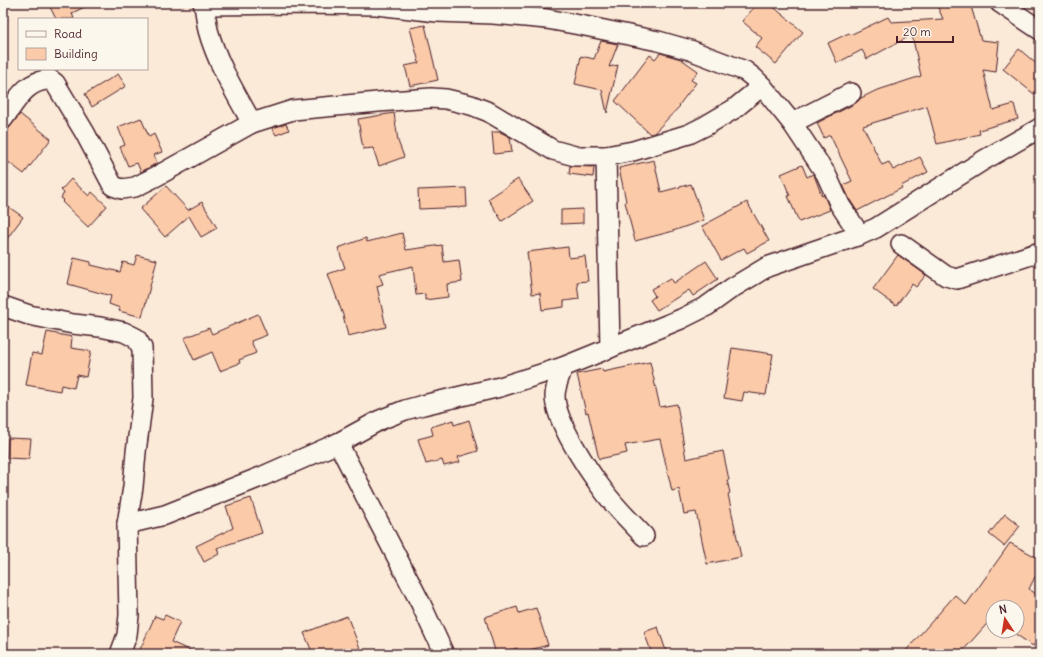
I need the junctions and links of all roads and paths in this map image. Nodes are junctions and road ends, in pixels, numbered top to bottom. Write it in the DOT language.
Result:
graph roads {
  1 [pos="1000,3"];
  2 [pos="204,4"];
  3 [pos="491,8"];
  4 [pos="1040,30"];
  5 [pos="762,86"];
  6 [pos="851,93"];
  7 [pos="3,119"];
  8 [pos="252,123"];
  9 [pos="792,123"];
  10 [pos="1040,128"];
  11 [pos="606,156"];
  12 [pos="860,235"];
  13 [pos="901,244"];
  14 [pos="1040,252"];
  15 [pos="3,306"];
  16 [pos="610,348"];
  17 [pos="564,367"];
  18 [pos="338,443"];
  19 [pos="127,524"];
  20 [pos="644,536"];
  21 [pos="120,654"];
  22 [pos="444,654"];
  1 -- 4 [label="street"];
  2 -- 3 [label="street"];
  2 -- 8 [label="street"];
  3 -- 5 [label="street"];
  5 -- 9 [label="street"];
  5 -- 11 [label="street"];
  6 -- 9 [label="street"];
  7 -- 8 [label="street"];
  8 -- 11 [label="street"];
  9 -- 12 [label="street"];
  10 -- 12 [label="street"];
  11 -- 16 [label="street"];
  12 -- 16 [label="street"];
  13 -- 14 [label="street"];
  15 -- 19 [label="street"];
  16 -- 17 [label="street"];
  17 -- 18 [label="street"];
  17 -- 20 [label="street"];
  18 -- 19 [label="street"];
  18 -- 22 [label="street"];
  19 -- 21 [label="street"];
}
